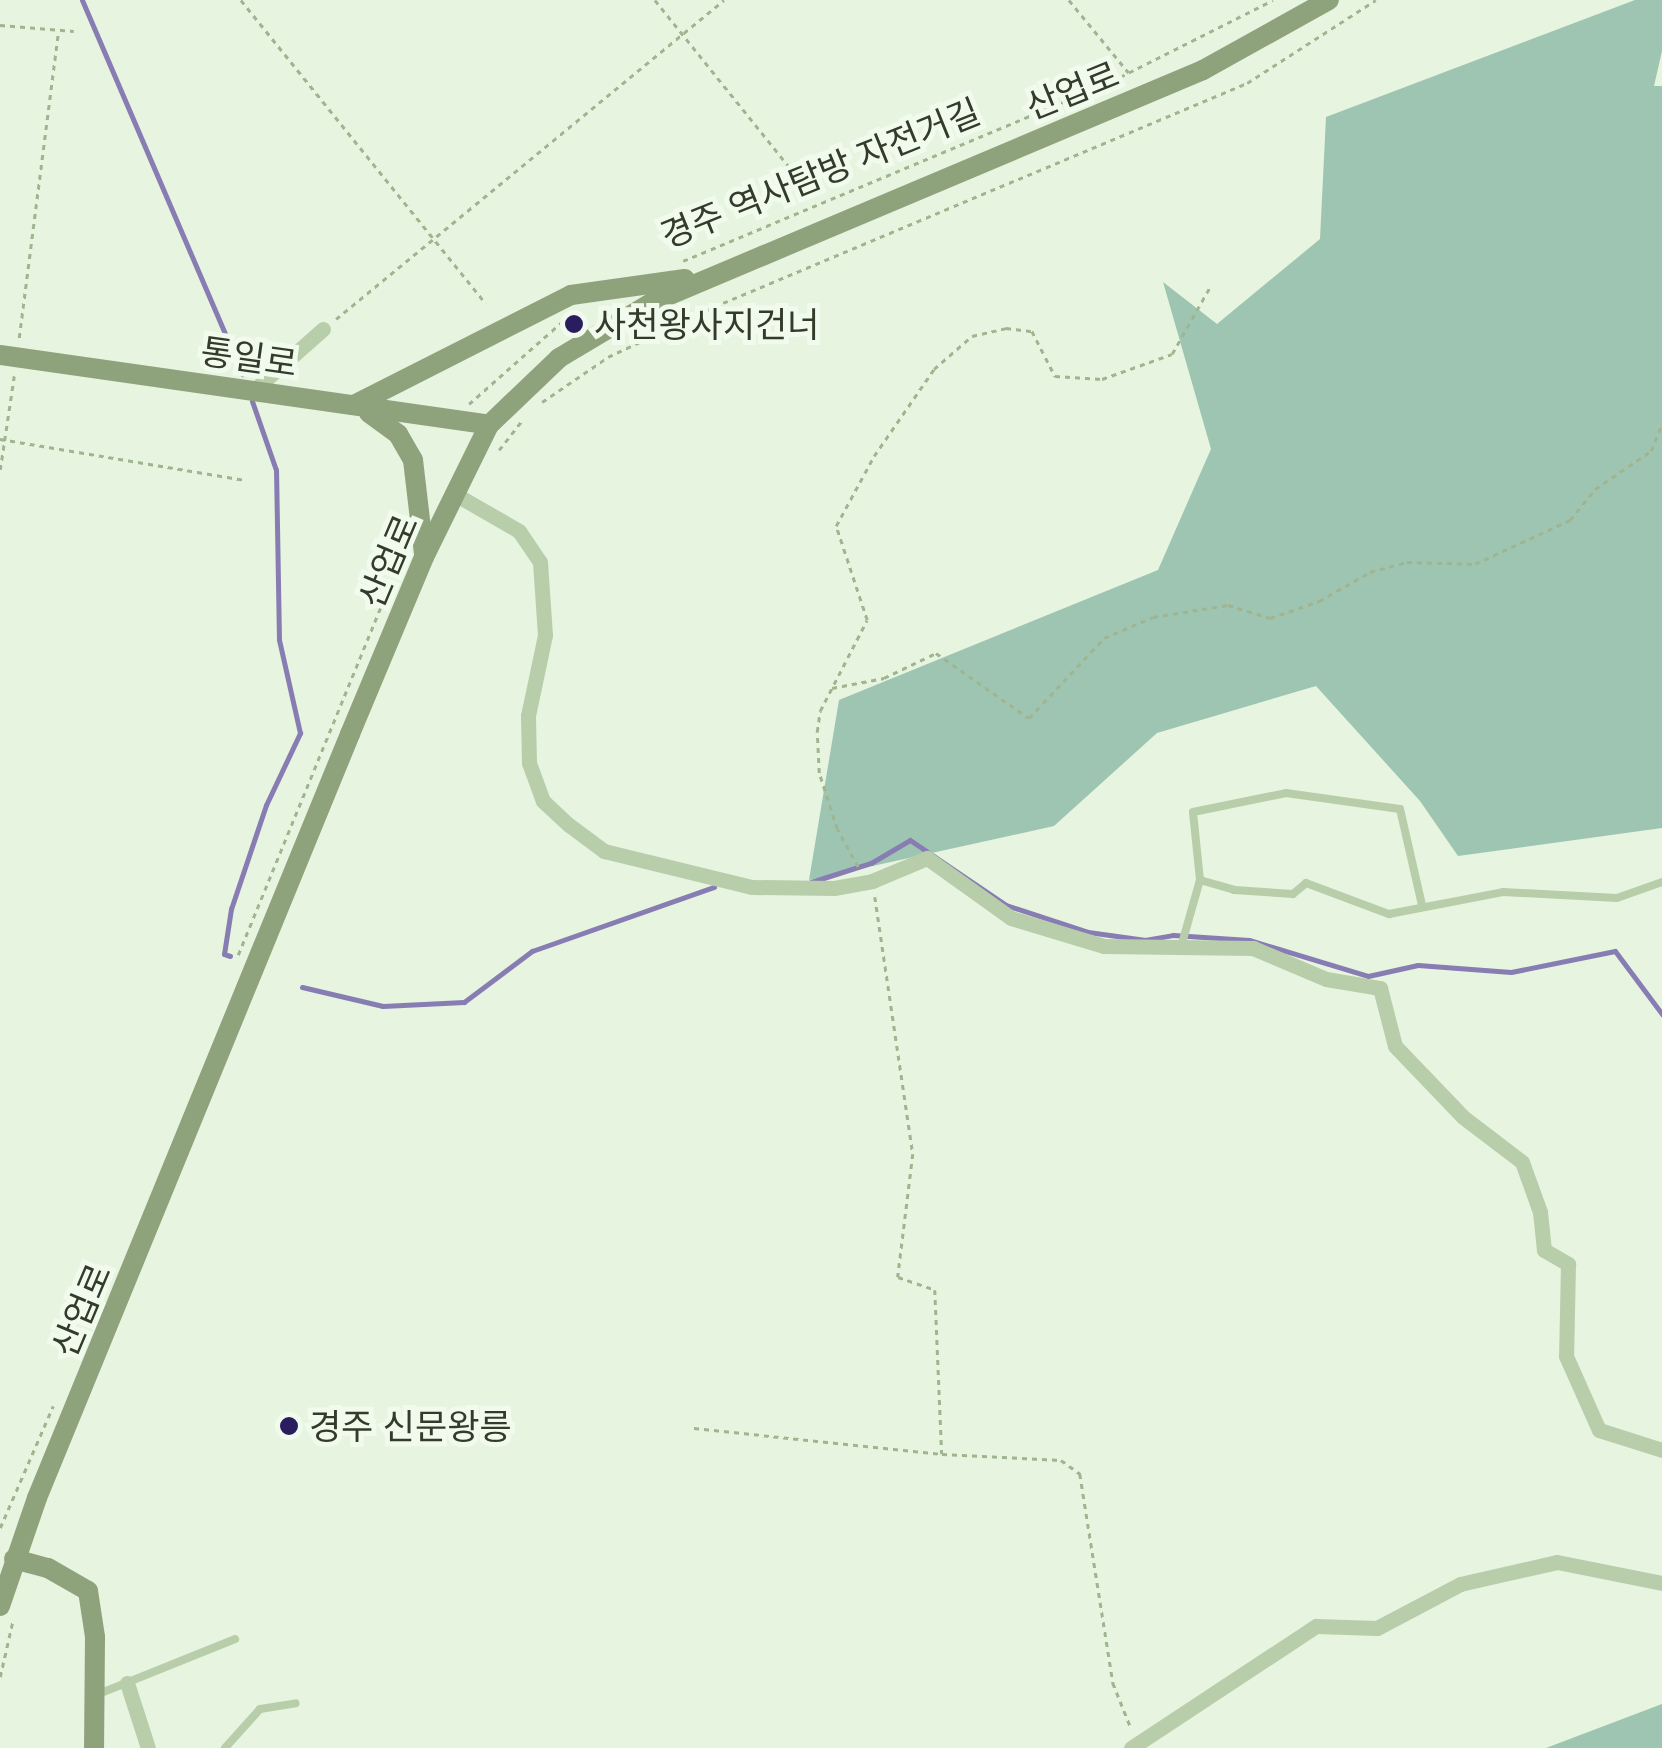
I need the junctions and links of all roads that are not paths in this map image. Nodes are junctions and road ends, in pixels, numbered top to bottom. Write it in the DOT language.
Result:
graph roads {
  1 [pos="1329,0"];
  2 [pos="709,276"];
  3 [pos="323,329"];
  4 [pos="8,356"];
  5 [pos="254,390"];
  6 [pos="354,405"];
  7 [pos="489,425"];
  8 [pos="454,492"];
  9 [pos="424,557"];
  10 [pos="1200,880"];
  11 [pos="1662,882"];
  12 [pos="1422,905"];
  13 [pos="1181,948"];
  14 [pos="1662,1450"];
  15 [pos="14,1559"];
  16 [pos="1662,1583"];
  17 [pos="0,1606"];
  18 [pos="236,1639"];
  19 [pos="126,1683"];
  20 [pos="96,1695"];
  21 [pos="296,1703"];
  22 [pos="1134,1746"];
  23 [pos="229,1747"];
  24 [pos="94,1748"];
  25 [pos="148,1748"];
  1 -- 2 [label="street, 산업로"];
  2 -- 6 [label="street"];
  2 -- 7 [label="street, 산업로"];
  3 -- 5 [label="street"];
  4 -- 5 [label="street, 통일로"];
  5 -- 6 [label="street, 통일로"];
  6 -- 7 [label="street, 통일로"];
  6 -- 9 [label="street"];
  7 -- 8 [label="street, 산업로"];
  8 -- 9 [label="street, 산업로"];
  8 -- 13 [label="street"];
  9 -- 15 [label="street, 산업로"];
  10 -- 12 [label="lane"];
  10 -- 12 [label="lane"];
  10 -- 13 [label="lane"];
  11 -- 12 [label="lane"];
  13 -- 14 [label="street"];
  15 -- 17 [label="street, 산업로"];
  15 -- 20 [label="street"];
  16 -- 22 [label="street"];
  18 -- 19 [label="lane"];
  19 -- 20 [label="lane"];
  19 -- 25 [label="street"];
  20 -- 24 [label="street"];
  21 -- 23 [label="lane"];
}
